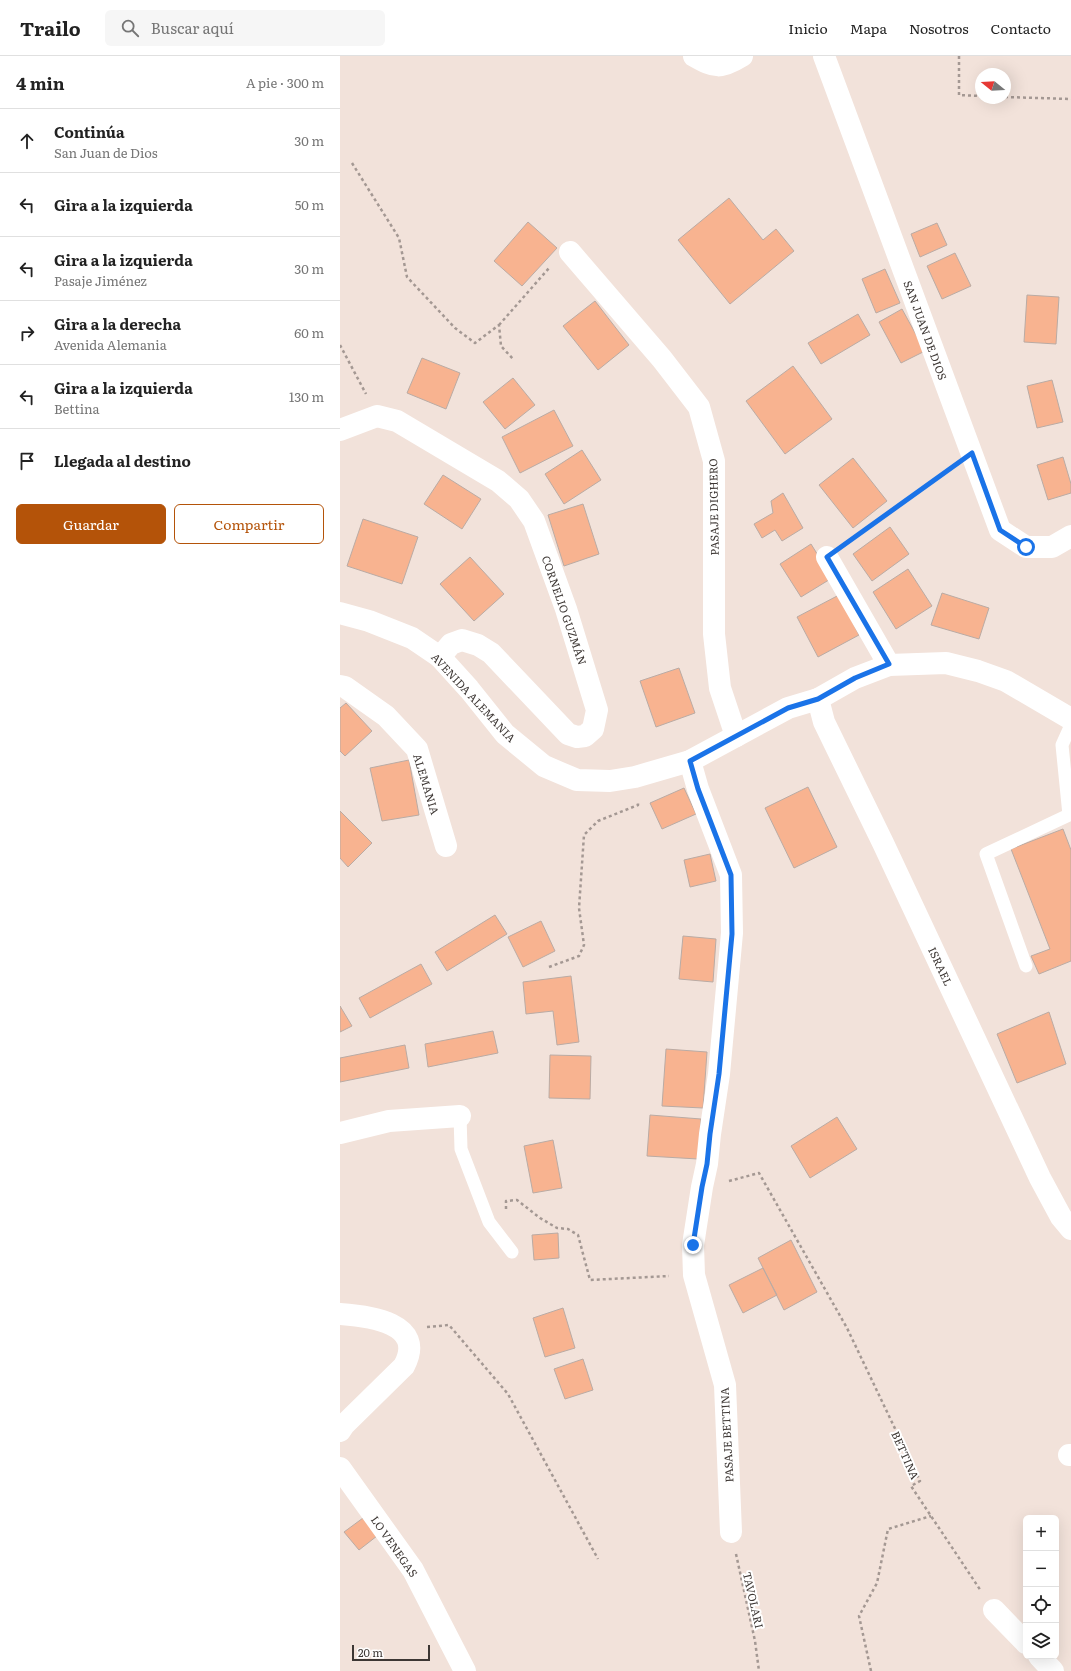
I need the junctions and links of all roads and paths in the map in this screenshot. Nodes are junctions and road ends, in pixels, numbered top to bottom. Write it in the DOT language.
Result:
graph roads {
  1 [pos="694,56"];
  2 [pos="742,56"];
  3 [pos="824,56"];
  4 [pos="959,56"];
  5 [pos="975,96"];
  6 [pos="1011,96"];
  7 [pos="1071,99"];
  8 [pos="352,163"];
  9 [pos="570,252"];
  10 [pos="499,325"];
  11 [pos="340,345"];
  12 [pos="513,359"];
  13 [pos="377,416"];
  14 [pos="340,430"];
  15 [pos="972,453"];
  16 [pos="1071,536"];
  17 [pos="827,557"];
  18 [pos="340,613"];
  19 [pos="440,656"];
  20 [pos="889,664"];
  21 [pos="340,686"];
  22 [pos="818,699"];
  23 [pos="1071,720"];
  24 [pos="1071,725"];
  25 [pos="736,736"];
  26 [pos="690,761"];
  27 [pos="635,777"];
  28 [pos="446,846"];
  29 [pos="1026,966"];
  30 [pos="549,967"];
  31 [pos="460,1116"];
  32 [pos="340,1133"];
  33 [pos="730,1176"];
  34 [pos="489,1222"];
  35 [pos="1071,1229"];
  36 [pos="512,1252"];
  37 [pos="651,1278"];
  38 [pos="340,1314"];
  39 [pos="399,1329"];
  40 [pos="340,1431"];
  41 [pos="340,1468"];
  42 [pos="931,1516"];
  43 [pos="731,1532"];
  44 [pos="598,1559"];
  45 [pos="994,1610"];
  46 [pos="1023,1640"];
  47 [pos="1042,1659"];
  48 [pos="465,1671"];
  49 [pos="759,1671"];
  50 [pos="871,1671"];
  51 [pos="1053,1671"];
  1 -- 2 [label="street"];
  3 -- 15 [label="street, SAN JUAN DE DIOS"];
  4 -- 5 [label="path"];
  6 -- 7 [label="path"];
  8 -- 10 [label="path"];
  9 -- 10 [label="path"];
  9 -- 25 [label="street, PASAJE DIGHERO"];
  10 -- 12 [label="path"];
  11 -- 13 [label="path"];
  13 -- 14 [label="street"];
  13 -- 19 [label="street, CORNELIO GUZMÁN"];
  15 -- 16 [label="street, SAN JUAN DE DIOS"];
  15 -- 17 [label="path"];
  17 -- 20 [label="street"];
  18 -- 19 [label="street, AVENIDA ALEMANIA"];
  19 -- 27 [label="street, AVENIDA ALEMANIA"];
  20 -- 22 [label="street, AVENIDA ALEMANIA"];
  20 -- 23 [label="street, AVENIDA ALEMANIA"];
  21 -- 28 [label="street, ALEMANIA"];
  22 -- 25 [label="street, AVENIDA ALEMANIA"];
  22 -- 35 [label="street, ISRAEL"];
  24 -- 29 [label="lane"];
  25 -- 26 [label="street, AVENIDA ALEMANIA"];
  26 -- 27 [label="street, AVENIDA ALEMANIA"];
  26 -- 43 [label="street, PASAJE BETTINA"];
  27 -- 30 [label="path"];
  31 -- 32 [label="street"];
  31 -- 34 [label="lane"];
  33 -- 42 [label="path, BETTINA"];
  34 -- 36 [label="lane"];
  34 -- 37 [label="path"];
  38 -- 39 [label="street"];
  39 -- 40 [label="street"];
  39 -- 44 [label="path"];
  41 -- 48 [label="street, LO VENEGAS"];
  42 -- 45 [label="path, BETTINA"];
  42 -- 50 [label="path"];
  43 -- 49 [label="path, TAVOLARI"];
  45 -- 46 [label="street"];
  47 -- 51 [label="street"];
}
